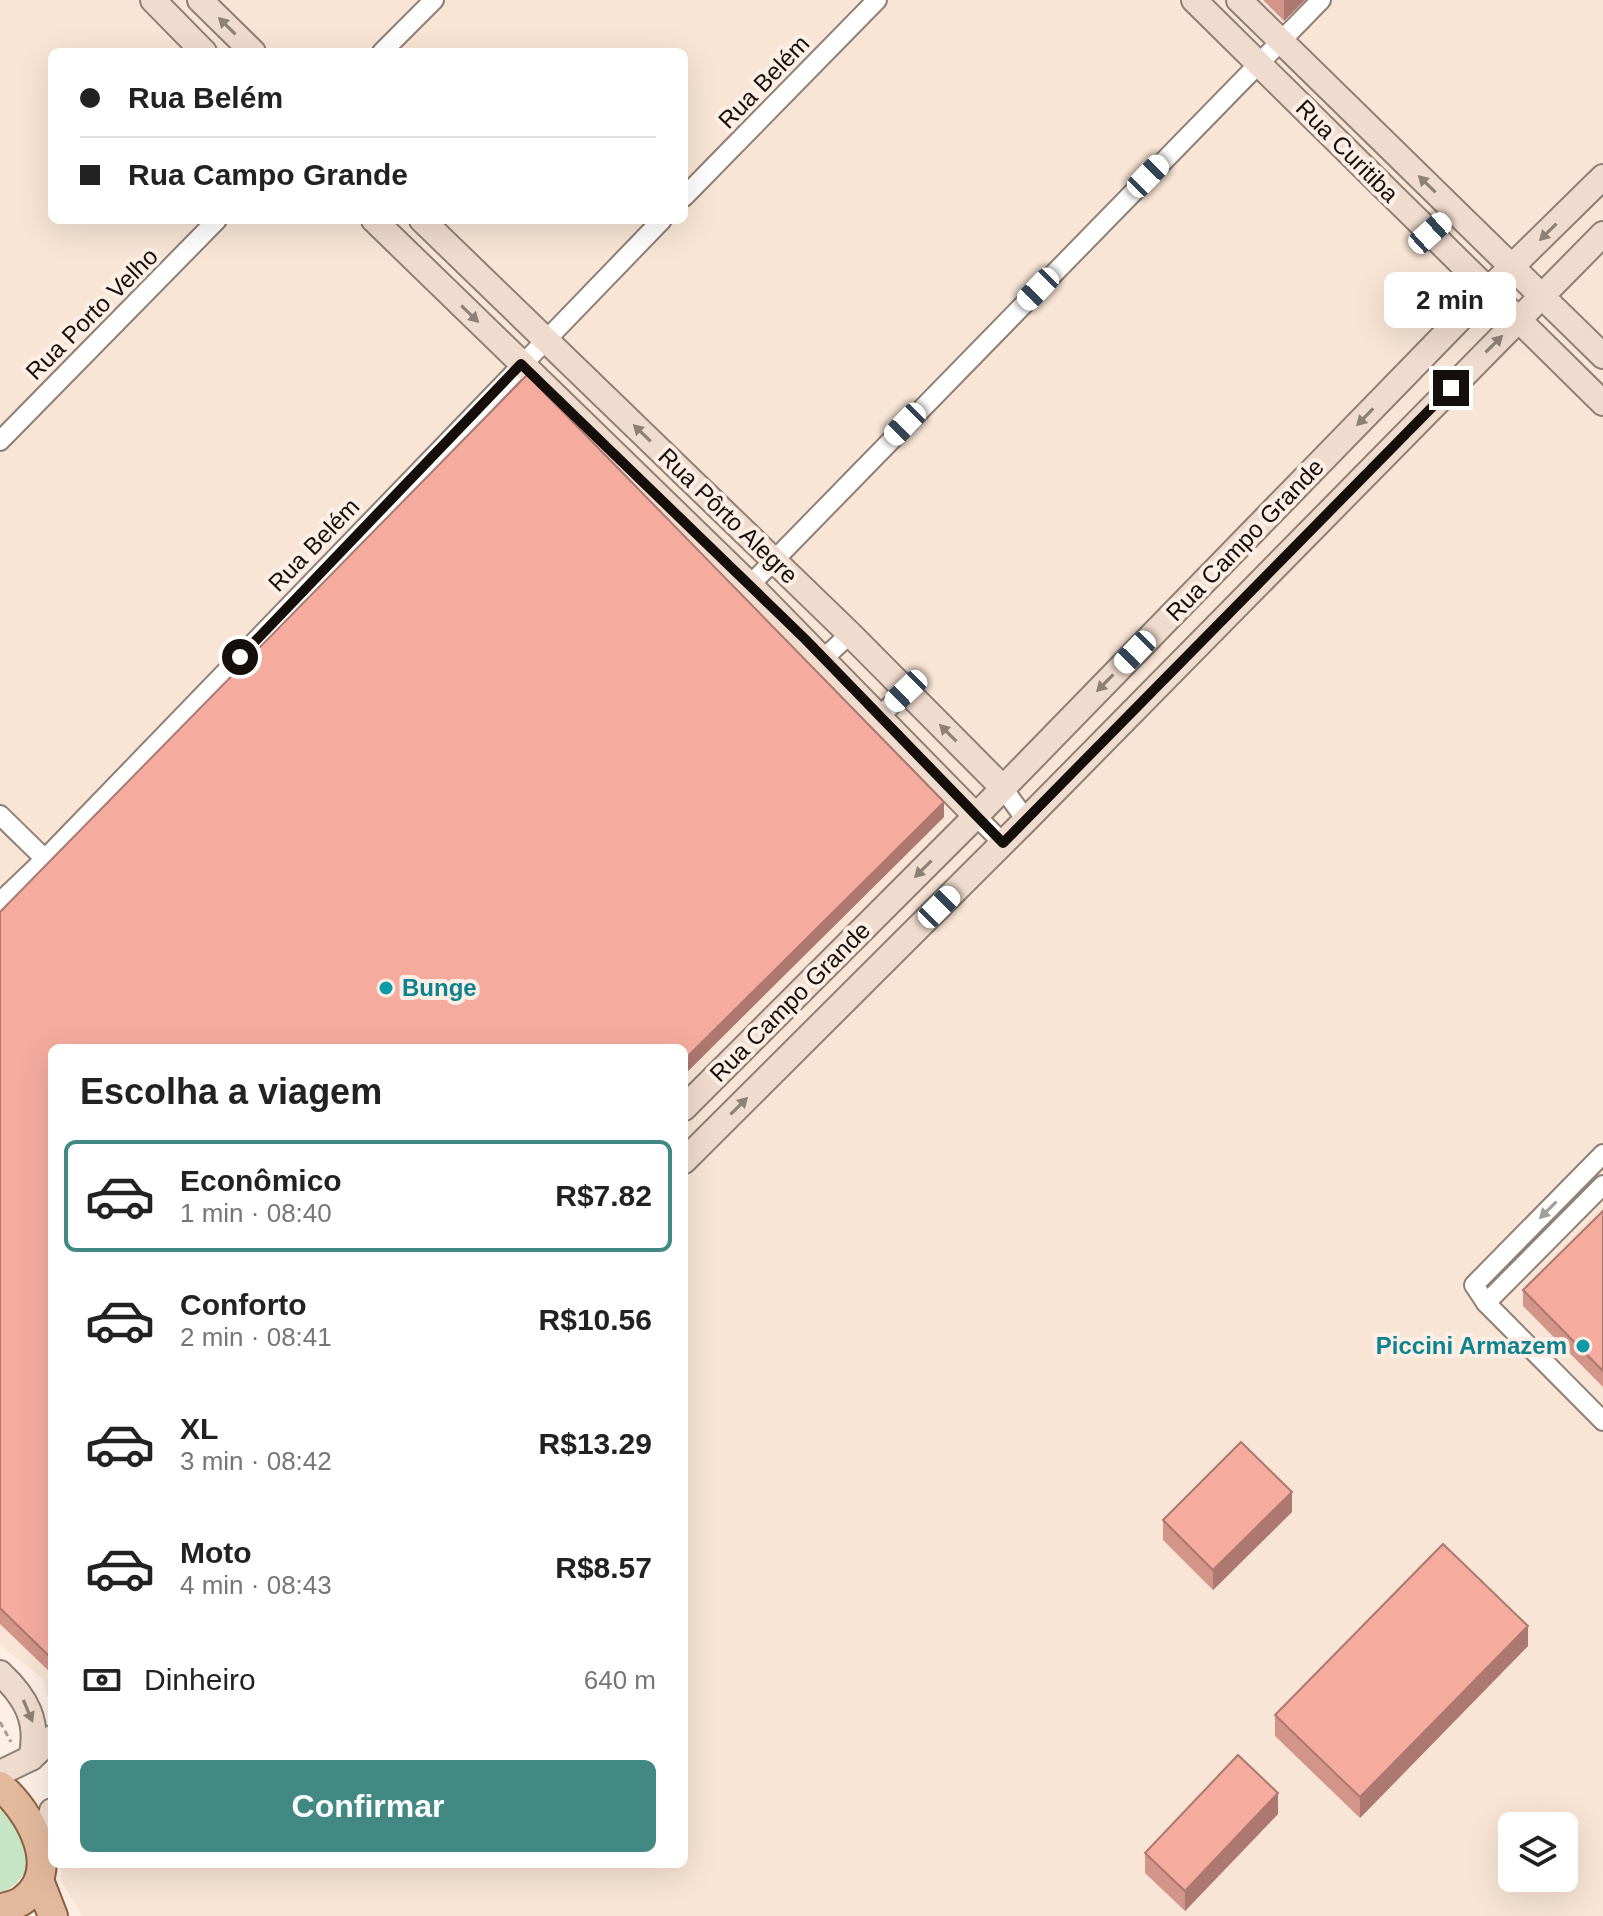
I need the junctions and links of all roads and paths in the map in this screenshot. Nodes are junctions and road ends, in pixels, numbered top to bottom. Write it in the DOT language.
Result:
graph roads {
  1 [pos="153,0"];
  2 [pos="200,0"];
  3 [pos="434,0"];
  4 [pos="877,0"];
  5 [pos="1194,0"];
  6 [pos="1239,0"];
  7 [pos="1321,0"];
  8 [pos="1281,41"];
  9 [pos="200,48"];
  10 [pos="249,48"];
  11 [pos="386,48"];
  12 [pos="1258,63"];
  13 [pos="1603,177"];
  14 [pos="688,193"];
  15 [pos="1454,210"];
  16 [pos="213,224"];
  17 [pos="378,224"];
  18 [pos="426,224"];
  19 [pos="658,224"];
  20 [pos="1430,233"];
  21 [pos="1603,234"];
  22 [pos="454,252"];
  23 [pos="1512,267"];
  24 [pos="431,276"];
  25 [pos="1488,290"];
  26 [pos="1543,297"];
  27 [pos="1518,319"];
  28 [pos="545,339"];
  29 [pos="1603,356"];
  30 [pos="521,364"];
  31 [pos="1603,403"];
  32 [pos="0,441"];
  33 [pos="679,468"];
  34 [pos="655,493"];
  35 [pos="773,560"];
  36 [pos="750,585"];
  37 [pos="850,634"];
  38 [pos="824,658"];
  39 [pos="906,691"];
  40 [pos="880,716"];
  41 [pos="1003,788"];
  42 [pos="0,815"];
  43 [pos="976,816"];
  44 [pos="1026,820"];
  45 [pos="1003,843"];
  46 [pos="45,859"];
  47 [pos="0,902"];
  48 [pos="688,1104"];
  49 [pos="1603,1154"];
  50 [pos="688,1157"];
  51 [pos="1603,1185"];
  52 [pos="1486,1303"];
  53 [pos="1603,1421"];
  54 [pos="0,1673"];
  55 [pos="48,1742"];
  56 [pos="31,1758"];
  57 [pos="0,1773"];
  58 [pos="0,1786"];
  59 [pos="48,1823"];
  60 [pos="40,1848"];
  61 [pos="39,1880"];
  62 [pos="0,1909"];
  63 [pos="5,1916"];
  64 [pos="53,1916"];
  1 -- 9 [label="street"];
  10 -- 2 [label="street, one-way"];
  3 -- 11 [label="street"];
  4 -- 14 [label="street, Rua Belém"];
  5 -- 12 [label="street, Rua Curitiba"];
  6 -- 8 [label="street, Rua Curitiba"];
  7 -- 8 [label="street"];
  8 -- 12 [label="street"];
  15 -- 8 [label="street, Rua Curitiba, one-way"];
  12 -- 20 [label="street, Rua Curitiba"];
  12 -- 35 [label="street"];
  13 -- 23 [label="street, Rua Campo Grande, one-way"];
  15 -- 20 [label="street"];
  15 -- 23 [label="street, Rua Curitiba"];
  16 -- 32 [label="street, Rua Porto Velho"];
  17 -- 24 [label="street, Rua Pôrto Alegre"];
  18 -- 22 [label="street, Rua Pôrto Alegre"];
  19 -- 28 [label="street, Rua Belém"];
  20 -- 25 [label="street, Rua Curitiba"];
  21 -- 26 [label="street, Rua Campo Grande"];
  22 -- 24 [label="street"];
  22 -- 28 [label="street, Rua Pôrto Alegre"];
  23 -- 25 [label="street, Rua Campo Grande"];
  23 -- 26 [label="street, Rua Curitiba"];
  24 -- 30 [label="street, Rua Pôrto Alegre, one-way"];
  25 -- 27 [label="street, Rua Curitiba"];
  25 -- 41 [label="street, Rua Campo Grande, one-way"];
  26 -- 27 [label="street, Rua Campo Grande"];
  26 -- 29 [label="street, Rua Curitiba"];
  27 -- 31 [label="street, Rua Curitiba"];
  44 -- 27 [label="street, Rua Campo Grande, one-way"];
  28 -- 30 [label="street, Rua Belém"];
  33 -- 28 [label="street, Rua Pôrto Alegre, one-way"];
  30 -- 34 [label="street, Rua Pôrto Alegre"];
  30 -- 46 [label="street, Rua Belém"];
  33 -- 34 [label="street"];
  33 -- 35 [label="street, Rua Pôrto Alegre"];
  34 -- 36 [label="street, Rua Pôrto Alegre"];
  35 -- 36 [label="street"];
  35 -- 37 [label="street, Rua Pôrto Alegre"];
  36 -- 38 [label="street, Rua Pôrto Alegre"];
  37 -- 38 [label="street"];
  37 -- 39 [label="street, Rua Pôrto Alegre"];
  38 -- 40 [label="street, Rua Pôrto Alegre"];
  39 -- 40 [label="street"];
  41 -- 39 [label="street, Rua Pôrto Alegre, one-way"];
  40 -- 43 [label="street, Rua Pôrto Alegre"];
  41 -- 43 [label="street, Rua Campo Grande"];
  41 -- 44 [label="street, Rua Pôrto Alegre"];
  42 -- 46 [label="street"];
  43 -- 45 [label="street, Rua Pôrto Alegre"];
  43 -- 48 [label="street, Rua Campo Grande, one-way"];
  44 -- 45 [label="street, Rua Campo Grande"];
  50 -- 45 [label="street, Rua Campo Grande, one-way"];
  46 -- 47 [label="street, Rua Belém"];
  49 -- 52 [label="street, one-way"];
  51 -- 52 [label="street"];
  52 -- 53 [label="street"];
  54 -- 56 [label="street, one-way"];
  55 -- 56 [label="street"];
  56 -- 57 [label="street"];
  58 -- 60 [label="main road"];
  59 -- 60 [label="street"];
  60 -- 61 [label="main road"];
  61 -- 62 [label="main road"];
  61 -- 64 [label="main road"];
  62 -- 63 [label="main road"];
}
